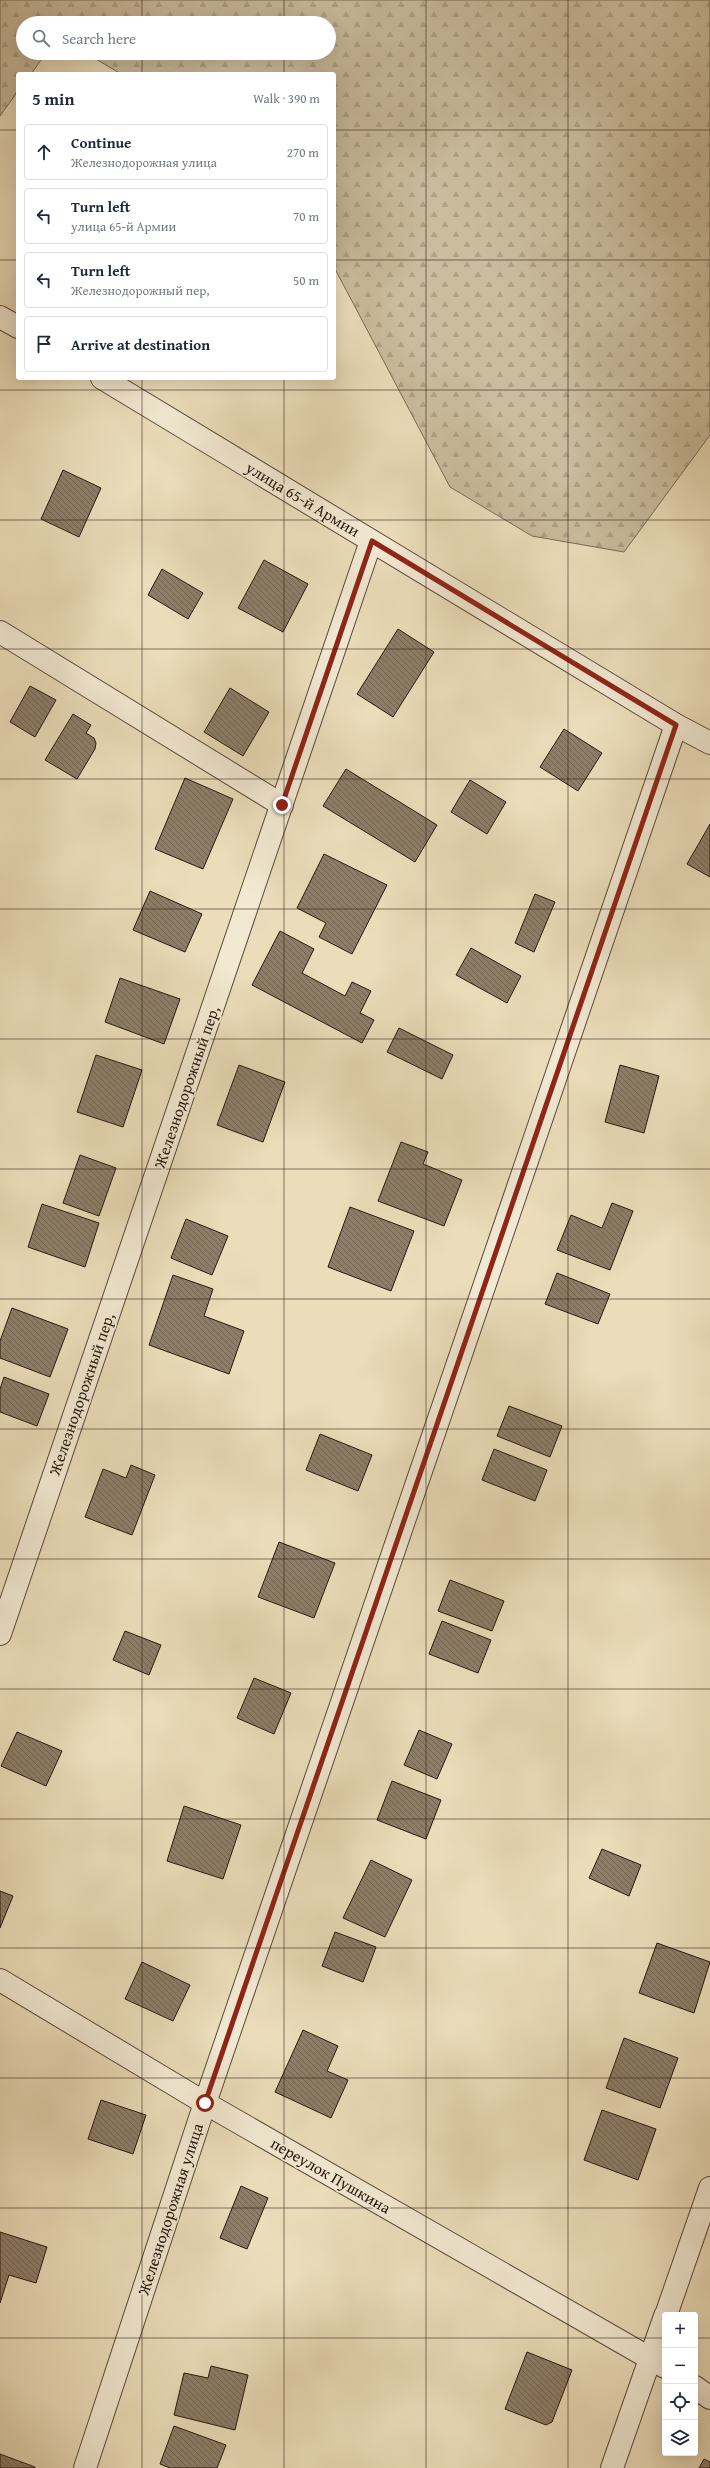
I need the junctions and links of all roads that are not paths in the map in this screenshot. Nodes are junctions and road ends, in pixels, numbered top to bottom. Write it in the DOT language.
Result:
graph roads {
  1 [pos="0,316"];
  2 [pos="16,326"];
  3 [pos="105,380"];
  4 [pos="372,541"];
  5 [pos="0,632"];
  6 [pos="676,725"];
  7 [pos="710,743"];
  8 [pos="282,805"];
  9 [pos="0,1634"];
  10 [pos="0,1980"];
  11 [pos="205,2103"];
  12 [pos="710,2188"];
  13 [pos="666,2312"];
  14 [pos="662,2336"];
  15 [pos="658,2362"];
  16 [pos="698,2389"];
  17 [pos="710,2398"];
  18 [pos="85,2468"];
  19 [pos="612,2468"];
  1 -- 2 [label="street"];
  3 -- 4 [label="street, улица 65-й Армии"];
  4 -- 6 [label="street, улица 65-й Армии"];
  4 -- 8 [label="street, Железнодорожный пер,"];
  5 -- 8 [label="street"];
  6 -- 7 [label="street, улица 65-й Армии"];
  6 -- 11 [label="street, Железнодорожная улица"];
  8 -- 9 [label="street, Железнодорожный пер,"];
  10 -- 11 [label="street, переулок Пушкина"];
  11 -- 15 [label="street, переулок Пушкина"];
  11 -- 18 [label="street, Железнодорожная улица"];
  12 -- 13 [label="street"];
  14 -- 15 [label="street"];
  15 -- 19 [label="street"];
  16 -- 17 [label="street"];
}
